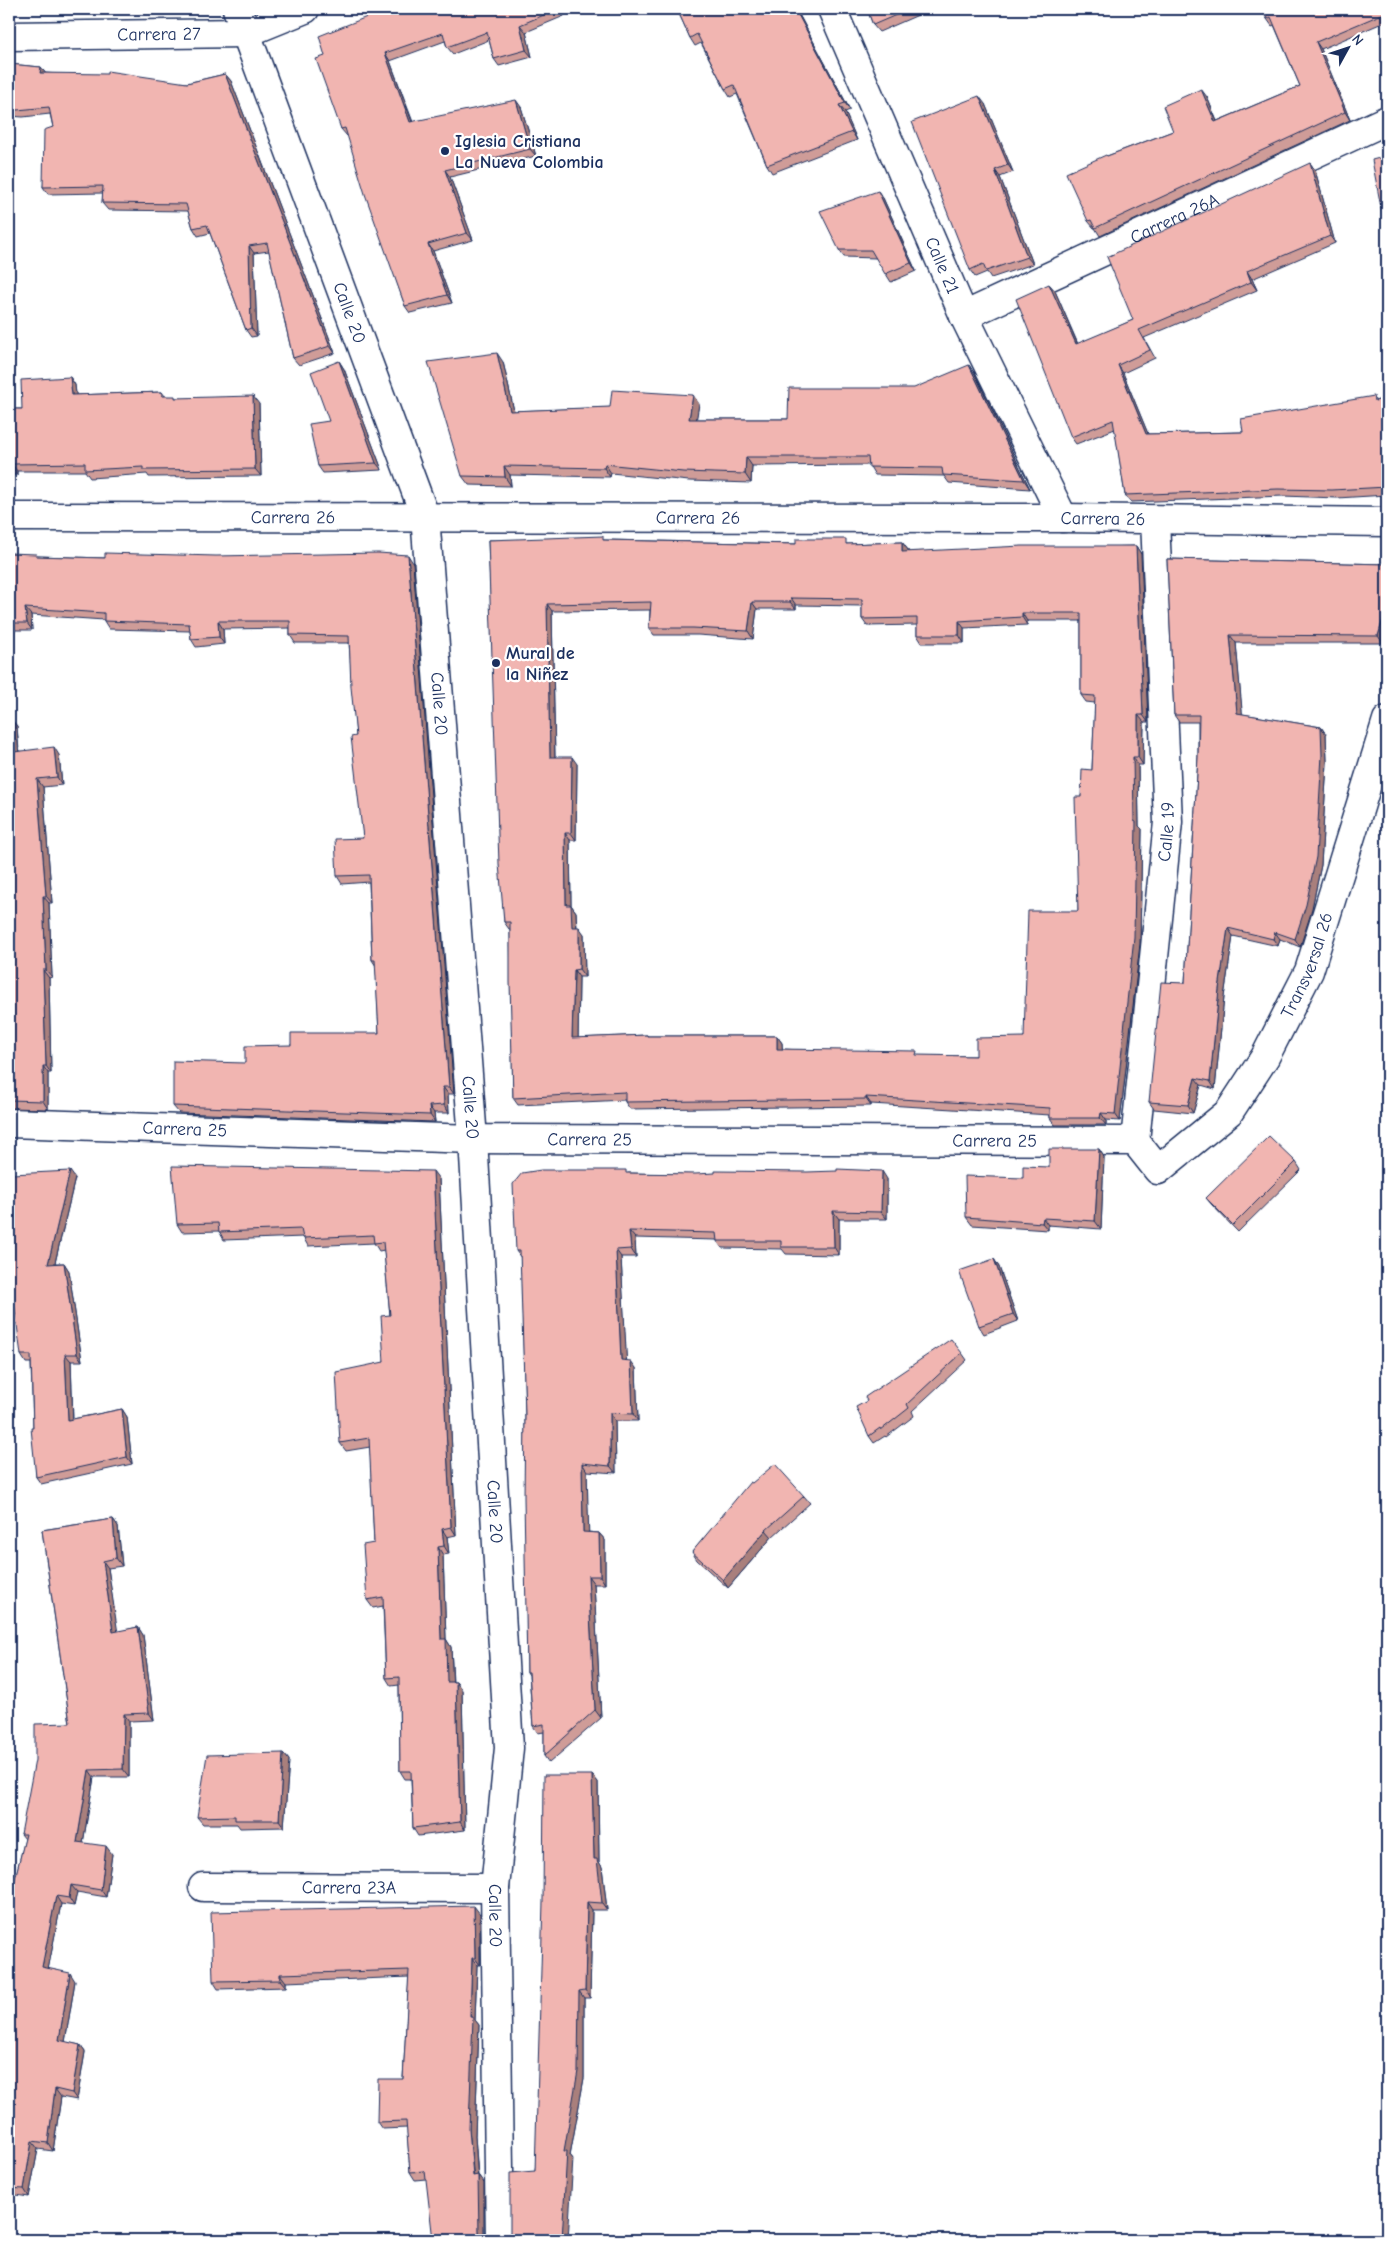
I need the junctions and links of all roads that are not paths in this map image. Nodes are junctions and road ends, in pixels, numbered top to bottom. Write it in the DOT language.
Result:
graph roads {
  1 [pos="305,9"];
  2 [pos="832,9"];
  3 [pos="242,21"];
  4 [pos="9,36"];
  5 [pos="1387,120"];
  6 [pos="964,316"];
  7 [pos="425,516"];
  8 [pos="9,517"];
  9 [pos="1063,518"];
  10 [pos="1154,520"];
  11 [pos="1387,522"];
  12 [pos="1387,720"];
  13 [pos="9,1124"];
  14 [pos="473,1140"];
  15 [pos="1135,1140"];
  16 [pos="203,1887"];
  17 [pos="495,1888"];
  18 [pos="500,2240"];
  1 -- 3 [label="street, Carrera 27"];
  2 -- 6 [label="street, Calle 21"];
  3 -- 4 [label="street, Carrera 27"];
  3 -- 7 [label="street, Calle 20"];
  5 -- 6 [label="street, Carrera 26A"];
  6 -- 9 [label="street, Calle 21"];
  7 -- 8 [label="street, Carrera 26"];
  7 -- 9 [label="street, Carrera 26"];
  7 -- 14 [label="street, Calle 20"];
  9 -- 10 [label="street, Carrera 26"];
  10 -- 11 [label="street, Carrera 26"];
  10 -- 15 [label="street, Calle 19"];
  12 -- 15 [label="street, Transversal 26"];
  13 -- 14 [label="street, Carrera 25"];
  14 -- 15 [label="street, Carrera 25"];
  14 -- 17 [label="street, Calle 20"];
  16 -- 17 [label="street, Carrera 23A"];
  17 -- 18 [label="street, Calle 20"];
}
